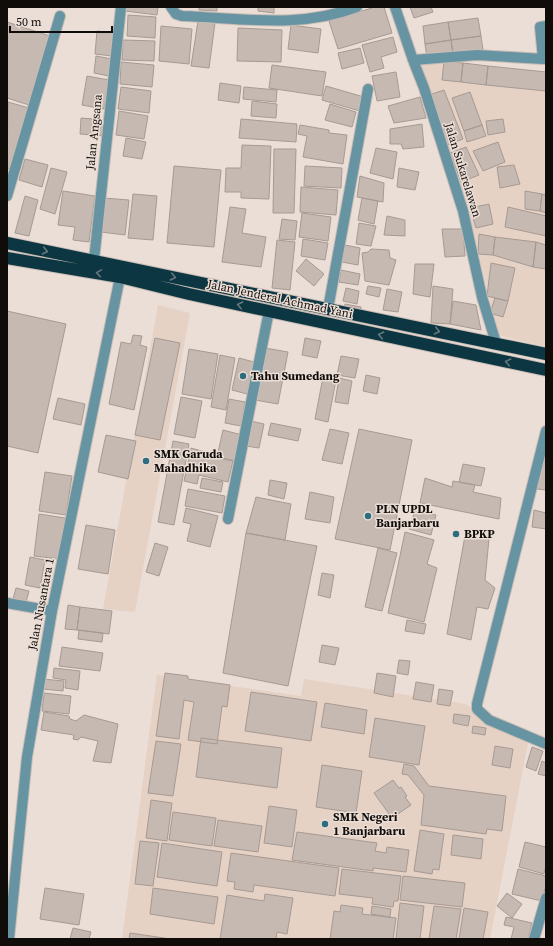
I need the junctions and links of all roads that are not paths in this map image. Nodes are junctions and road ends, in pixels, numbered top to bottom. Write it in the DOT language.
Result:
graph roads {
  1 [pos="121,7"];
  2 [pos="171,7"];
  3 [pos="357,7"];
  4 [pos="395,7"];
  5 [pos="60,16"];
  6 [pos="546,26"];
  7 [pos="413,60"];
  8 [pos="368,89"];
  9 [pos="7,196"];
  10 [pos="7,243"];
  11 [pos="7,258"];
  12 [pos="94,260"];
  13 [pos="120,277"];
  14 [pos="328,309"];
  15 [pos="269,312"];
  16 [pos="496,343"];
  17 [pos="546,354"];
  18 [pos="546,370"];
  19 [pos="546,431"];
  20 [pos="228,519"];
  21 [pos="7,603"];
  22 [pos="52,611"];
  23 [pos="546,744"];
  24 [pos="546,898"];
  25 [pos="9,939"];
  26 [pos="534,939"];
  1 -- 12 [label="street, Jalan Angsana"];
  2 -- 3 [label="street"];
  4 -- 7 [label="street, Jalan Sukarelawan"];
  5 -- 9 [label="street"];
  6 -- 7 [label="street"];
  7 -- 16 [label="street, Jalan Sukarelawan"];
  8 -- 14 [label="street"];
  10 -- 12 [label="highway, Jalan Jenderal Achmad Yani, one-way"];
  13 -- 11 [label="highway, Jalan Jenderal Achmad Yani, one-way"];
  12 -- 14 [label="highway, Jalan Jenderal Achmad Yani, one-way"];
  15 -- 13 [label="highway, Jalan Jenderal Achmad Yani, one-way"];
  13 -- 22 [label="street, Jalan Nusantara 1"];
  14 -- 16 [label="highway, Jalan Jenderal Achmad Yani, one-way"];
  18 -- 15 [label="highway, Jalan Jenderal Achmad Yani, one-way"];
  15 -- 20 [label="street"];
  16 -- 17 [label="highway, Jalan Jenderal Achmad Yani"];
  19 -- 23 [label="street"];
  21 -- 22 [label="street"];
  22 -- 25 [label="street, Jalan Nusantara 1"];
  24 -- 26 [label="street"];
}
